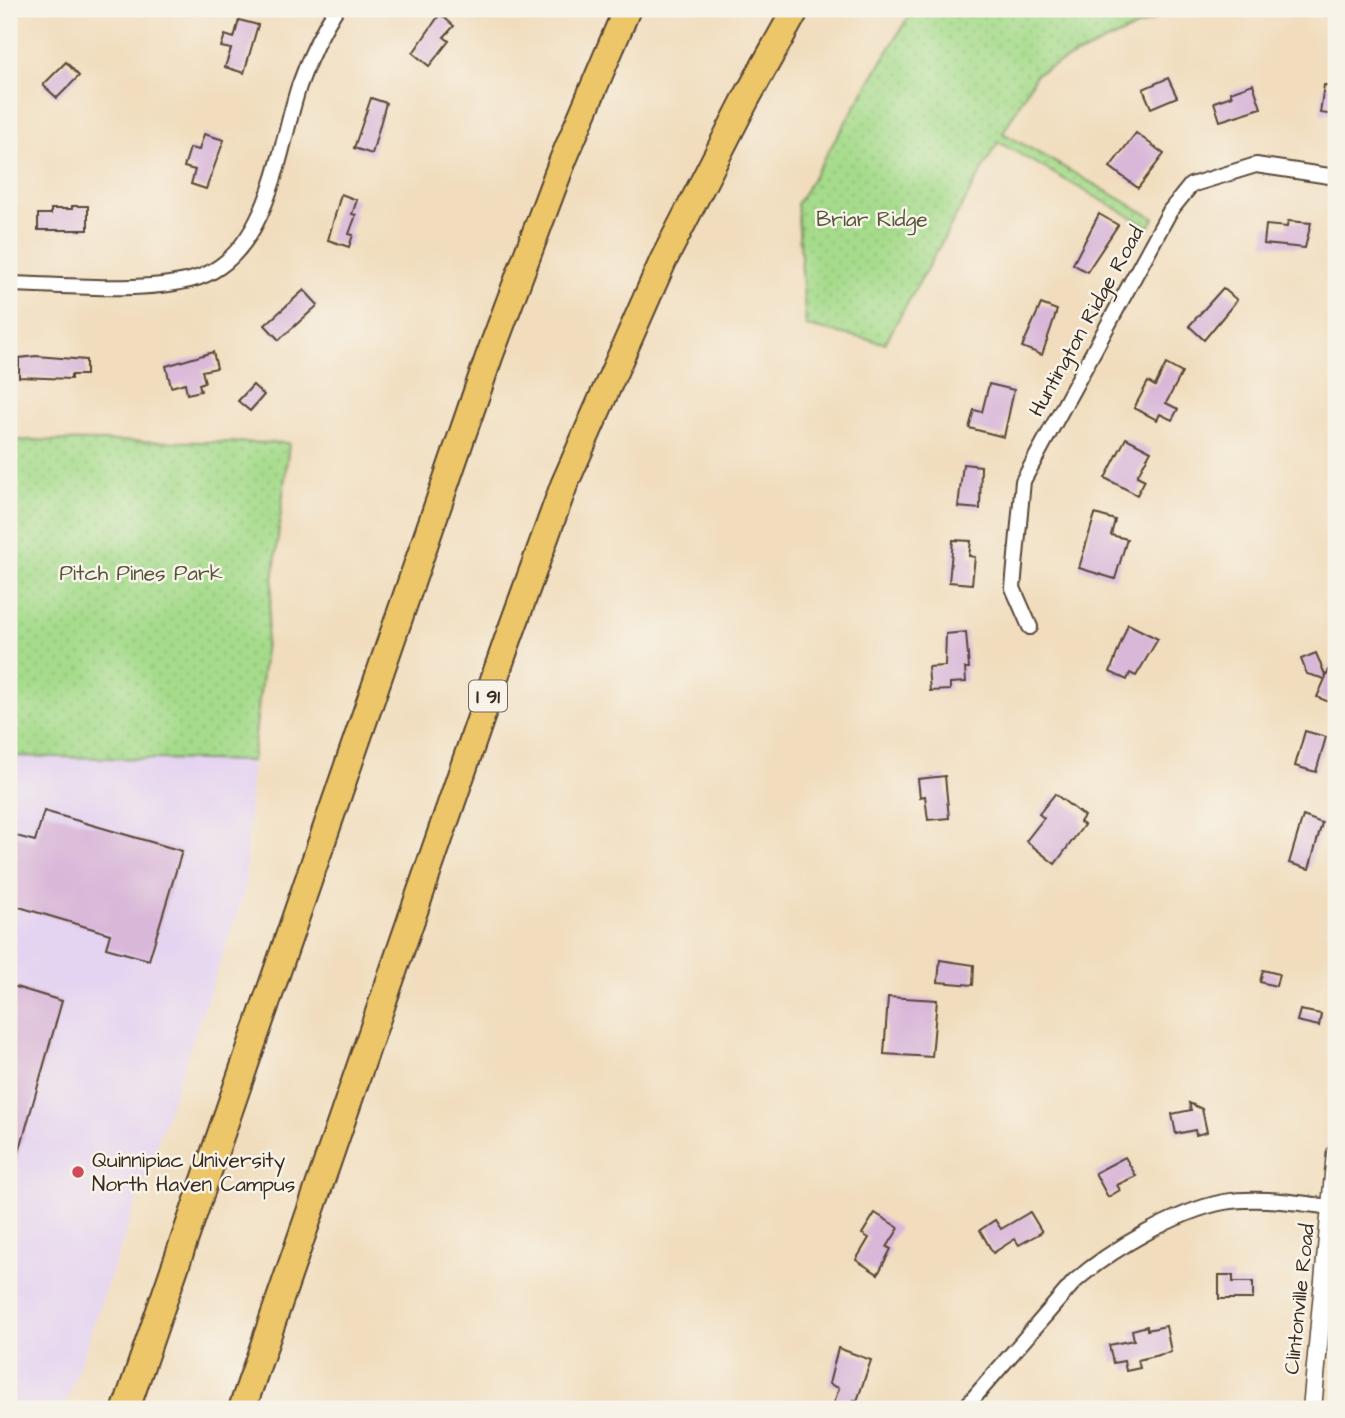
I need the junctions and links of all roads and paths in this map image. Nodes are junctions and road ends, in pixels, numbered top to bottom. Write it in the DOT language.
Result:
graph roads {
  1 [pos="336,9"];
  2 [pos="627,9"];
  3 [pos="796,9"];
  4 [pos="1336,177"];
  5 [pos="9,285"];
  6 [pos="1030,627"];
  7 [pos="1336,1153"];
  8 [pos="1331,1207"];
  9 [pos="9,1212"];
  10 [pos="17,1214"];
  11 [pos="126,1409"];
  12 [pos="242,1409"];
  13 [pos="964,1409"];
  14 [pos="1312,1409"];
  1 -- 5 [label="street"];
  2 -- 11 [label="highway"];
  3 -- 12 [label="highway, I 91"];
  4 -- 6 [label="street, Huntington Ridge Road"];
  7 -- 8 [label="street, Clintonville Road"];
  8 -- 13 [label="street"];
  8 -- 14 [label="street, Clintonville Road"];
  9 -- 10 [label="path"];
}
